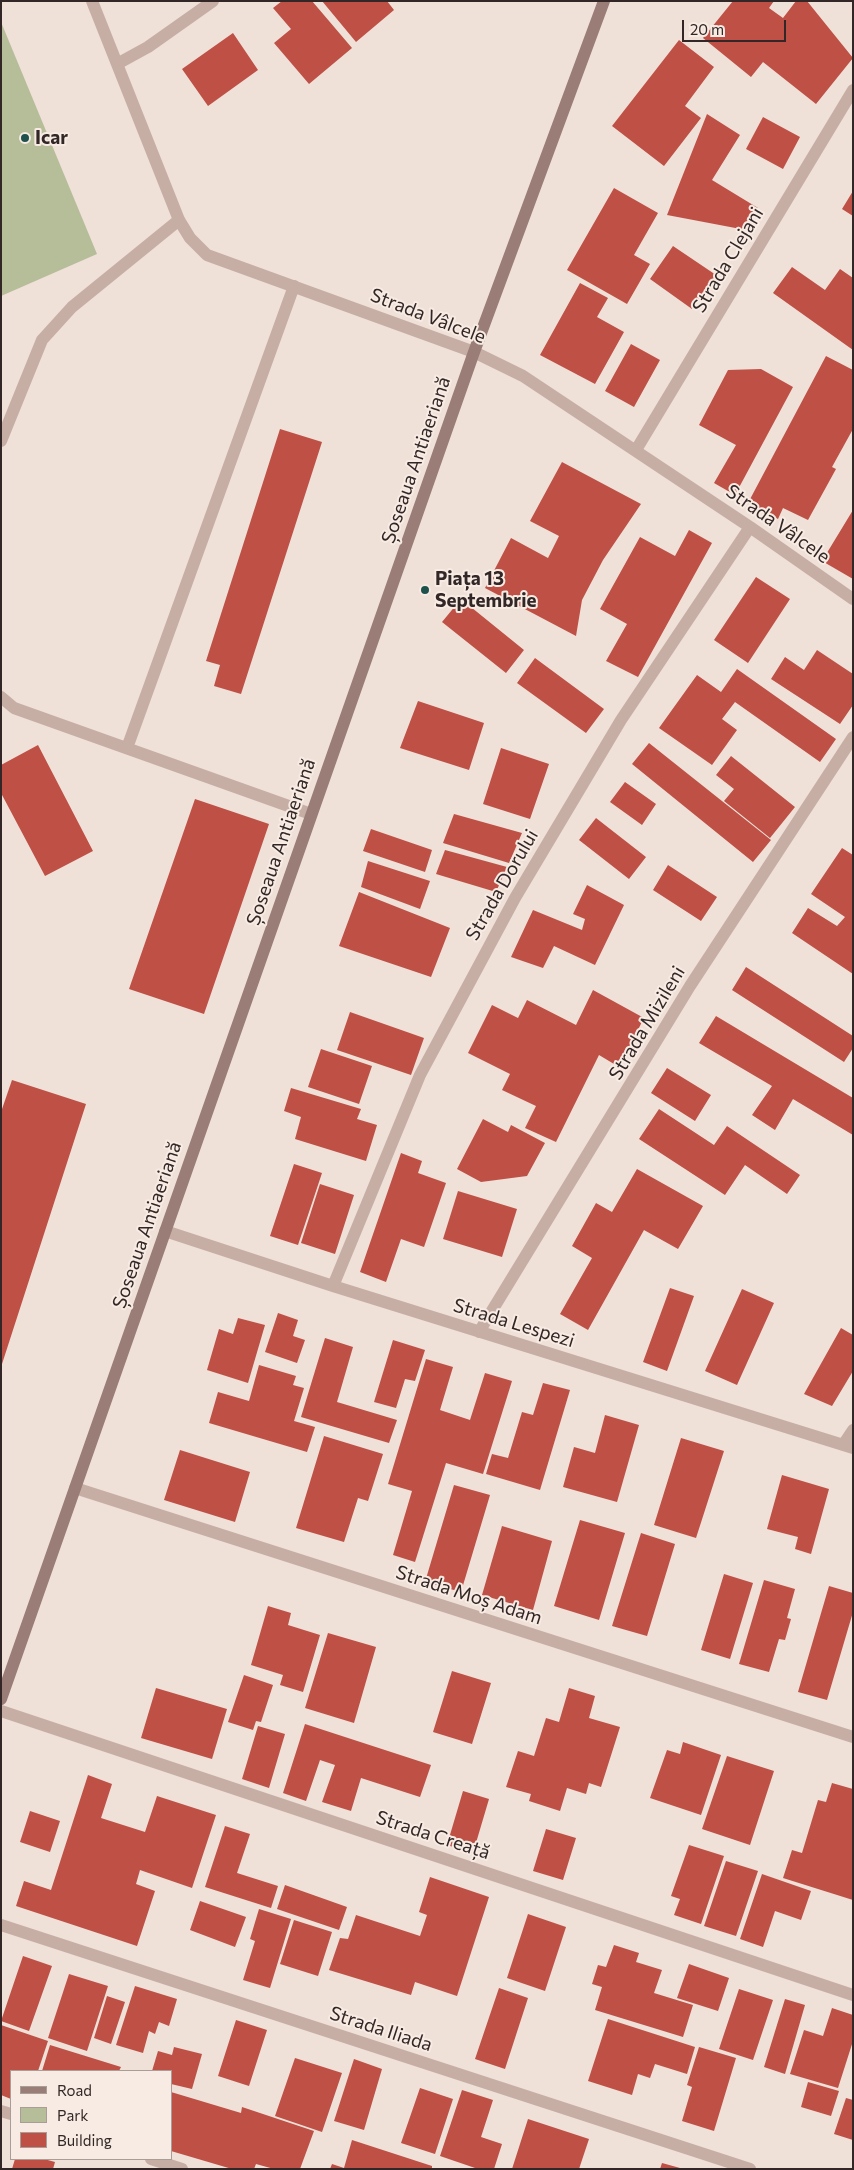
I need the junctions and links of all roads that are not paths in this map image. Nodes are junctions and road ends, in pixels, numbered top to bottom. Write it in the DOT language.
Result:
graph roads {
  1 [pos="92,1"];
  2 [pos="213,1"];
  3 [pos="604,1"];
  4 [pos="117,64"];
  5 [pos="853,90"];
  6 [pos="179,220"];
  7 [pos="294,286"];
  8 [pos="474,352"];
  9 [pos="1,440"];
  10 [pos="636,450"];
  11 [pos="750,527"];
  12 [pos="853,599"];
  13 [pos="1,698"];
  14 [pos="853,738"];
  15 [pos="127,748"];
  16 [pos="311,814"];
  17 [pos="165,1231"];
  18 [pos="333,1286"];
  19 [pos="479,1332"];
  20 [pos="853,1430"];
  21 [pos="848,1447"];
  22 [pos="75,1488"];
  23 [pos="1,1698"];
  24 [pos="1,1711"];
  25 [pos="853,1737"];
  26 [pos="1,1926"];
  27 [pos="853,1995"];
  28 [pos="153,2160"];
  29 [pos="182,2169"];
  30 [pos="750,2169"];
  1 -- 4 [label="street, Strada Vâlcele"];
  2 -- 4 [label="street"];
  3 -- 8 [label="main road, Șoseaua Antiaeriană"];
  4 -- 6 [label="street, Strada Vâlcele"];
  5 -- 10 [label="street, Strada Clejani"];
  6 -- 7 [label="street, Strada Vâlcele"];
  6 -- 9 [label="street"];
  7 -- 8 [label="street, Strada Vâlcele"];
  7 -- 15 [label="street"];
  8 -- 10 [label="street, Strada Vâlcele"];
  8 -- 16 [label="main road, Șoseaua Antiaeriană"];
  10 -- 11 [label="street, Strada Vâlcele"];
  11 -- 12 [label="street, Strada Vâlcele"];
  11 -- 18 [label="street, Strada Dorului"];
  13 -- 15 [label="street"];
  14 -- 19 [label="street, Strada Mizileni"];
  15 -- 16 [label="street"];
  16 -- 17 [label="main road, Șoseaua Antiaeriană"];
  17 -- 18 [label="street, Strada Lespezi"];
  17 -- 22 [label="main road, Șoseaua Antiaeriană"];
  18 -- 19 [label="street, Strada Lespezi"];
  19 -- 21 [label="street, Strada Lespezi"];
  20 -- 21 [label="street"];
  22 -- 23 [label="main road, Șoseaua Antiaeriană"];
  22 -- 25 [label="street, Strada Moș Adam"];
  24 -- 27 [label="street, Strada Creață"];
  26 -- 30 [label="street, Strada Iliada"];
  28 -- 29 [label="street"];
}
